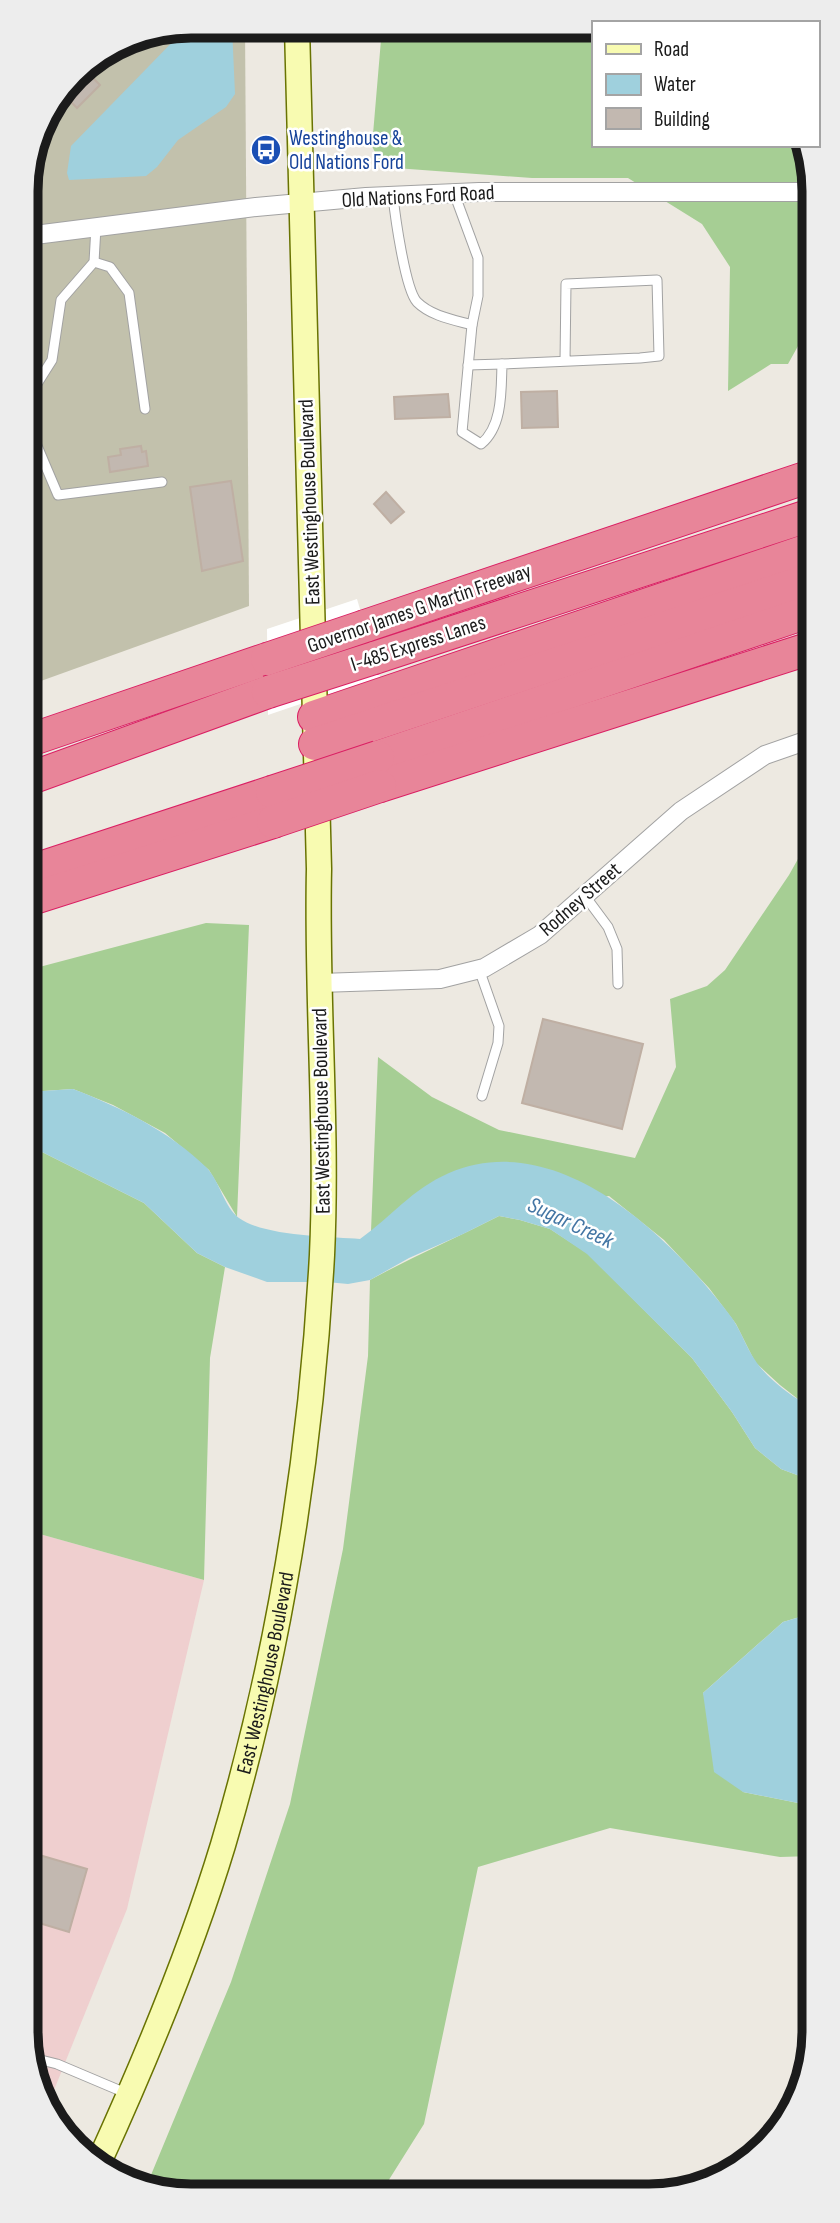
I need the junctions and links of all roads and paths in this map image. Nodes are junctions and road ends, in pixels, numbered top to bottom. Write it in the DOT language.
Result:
graph roads {
  1 [pos="297,39"];
  2 [pos="802,192"];
  3 [pos="454,193"];
  4 [pos="393,196"];
  5 [pos="301,204"];
  6 [pos="96,227"];
  7 [pos="39,234"];
  8 [pos="94,262"];
  9 [pos="472,325"];
  10 [pos="565,361"];
  11 [pos="502,364"];
  12 [pos="468,365"];
  13 [pos="39,381"];
  14 [pos="145,408"];
  15 [pos="39,450"];
  16 [pos="802,479"];
  17 [pos="162,482"];
  18 [pos="802,518"];
  19 [pos="802,552"];
  20 [pos="802,582"];
  21 [pos="802,614"];
  22 [pos="802,651"];
  23 [pos="315,730"];
  24 [pos="39,737"];
  25 [pos="802,742"];
  26 [pos="379,771"];
  27 [pos="39,775"];
  28 [pos="273,807"];
  29 [pos="39,869"];
  30 [pos="39,896"];
  31 [pos="585,896"];
  32 [pos="479,969"];
  33 [pos="320,983"];
  34 [pos="618,984"];
  35 [pos="482,1096"];
  36 [pos="41,2060"];
  37 [pos="130,2095"];
  38 [pos="102,2156"];
  1 -- 5 [label="main road, East Westinghouse Boulevard"];
  2 -- 3 [label="street, Old Nations Ford Road"];
  3 -- 4 [label="street, Old Nations Ford Road"];
  3 -- 9 [label="lane"];
  4 -- 5 [label="street, Old Nations Ford Road"];
  4 -- 9 [label="lane"];
  5 -- 6 [label="street, Old Nations Ford Road"];
  5 -- 23 [label="main road, East Westinghouse Boulevard"];
  6 -- 7 [label="street, Old Nations Ford Road"];
  6 -- 8 [label="lane"];
  8 -- 13 [label="lane"];
  8 -- 14 [label="lane"];
  9 -- 12 [label="lane"];
  10 -- 10 [label="lane"];
  10 -- 11 [label="lane"];
  11 -- 12 [label="lane"];
  11 -- 12 [label="lane"];
  15 -- 17 [label="lane"];
  16 -- 24 [label="highway, Governor James G Martin Freeway, bridge"];
  18 -- 27 [label="highway, I-485 Express Lanes, bridge"];
  19 -- 23 [label="highway"];
  20 -- 23 [label="highway"];
  21 -- 26 [label="highway"];
  22 -- 26 [label="highway"];
  23 -- 33 [label="main road, East Westinghouse Boulevard"];
  25 -- 31 [label="street, Rodney Street"];
  26 -- 28 [label="highway, bridge"];
  28 -- 29 [label="highway"];
  28 -- 30 [label="highway"];
  31 -- 32 [label="street, Rodney Street"];
  31 -- 34 [label="lane"];
  32 -- 33 [label="street, Rodney Street"];
  32 -- 35 [label="lane"];
  33 -- 37 [label="main road, East Westinghouse Boulevard"];
  36 -- 37 [label="lane"];
  37 -- 38 [label="main road, East Westinghouse Boulevard"];
}
